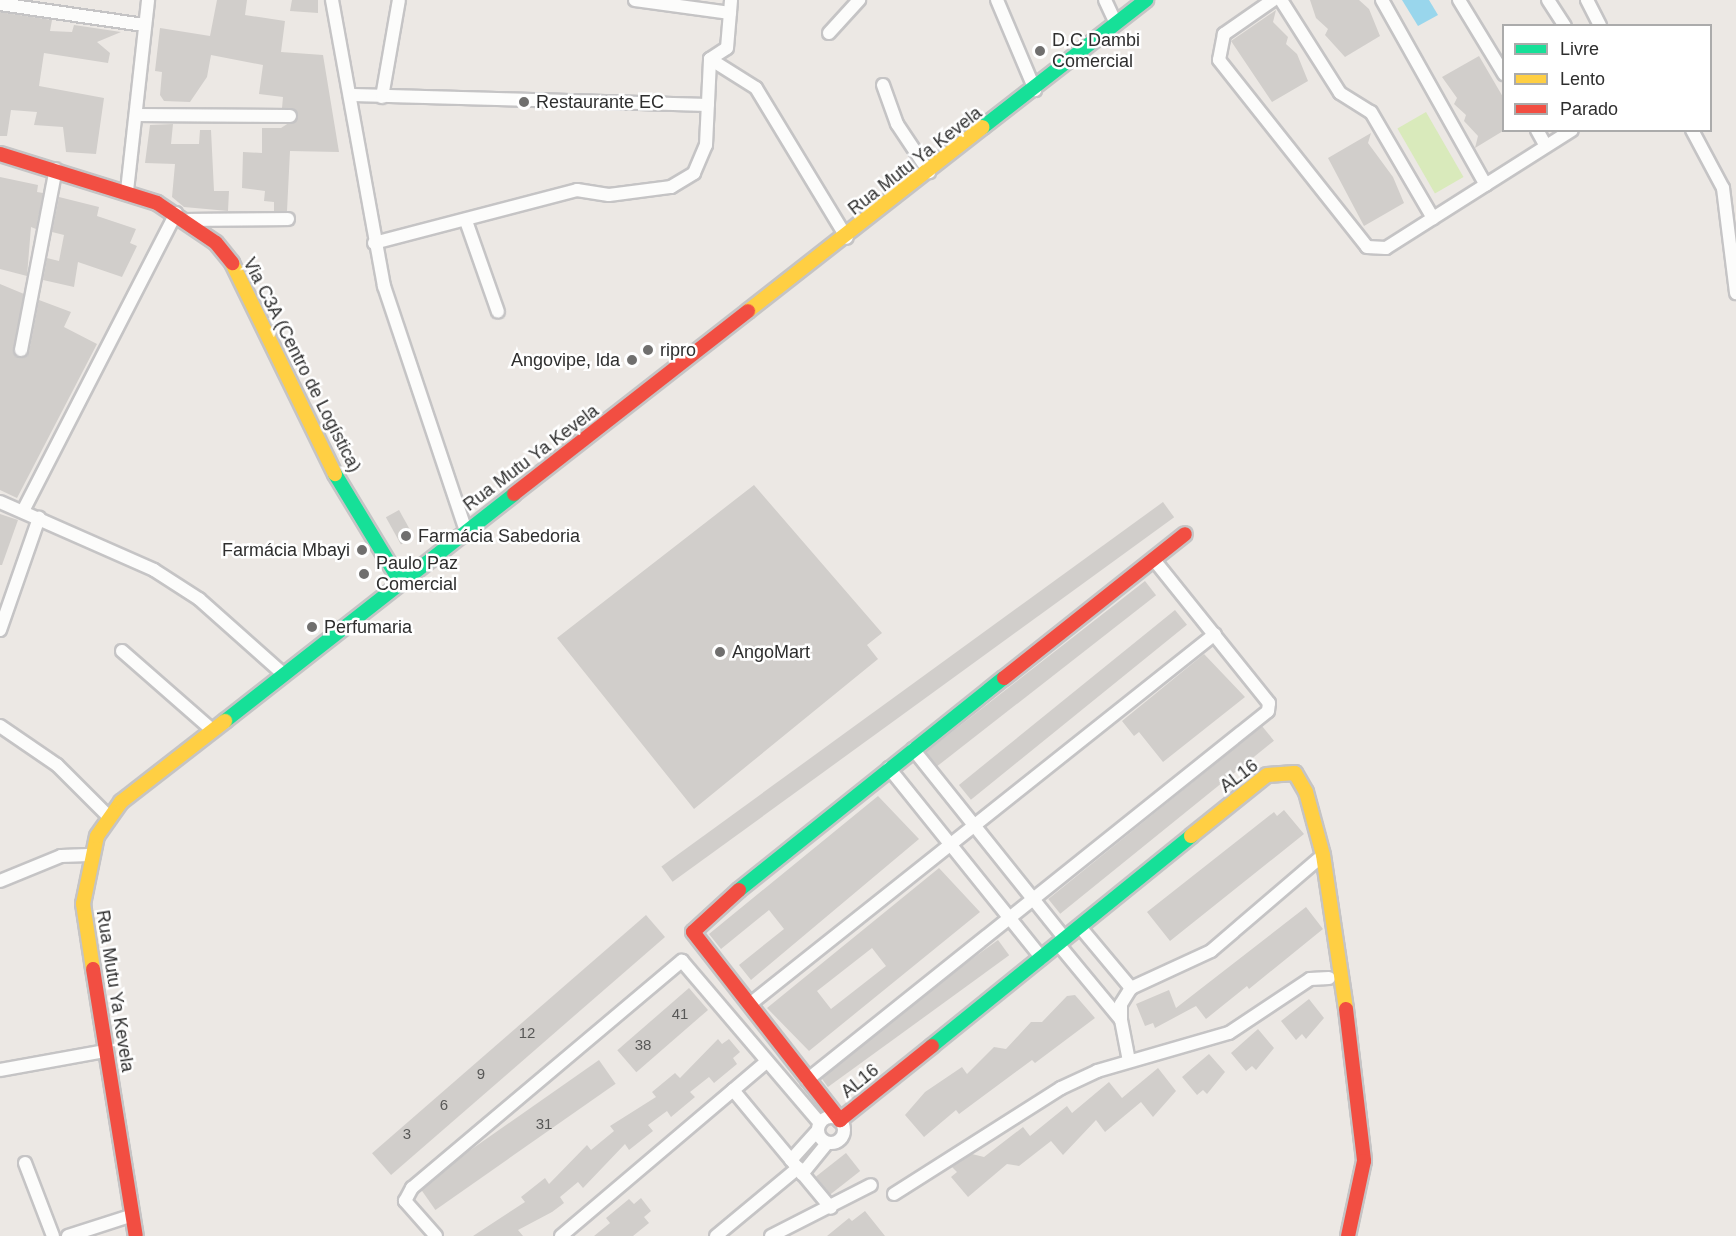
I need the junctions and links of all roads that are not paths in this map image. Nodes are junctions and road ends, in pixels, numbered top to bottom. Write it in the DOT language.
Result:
graph roads {
  1 [pos="148,0"];
  2 [pos="332,0"];
  3 [pos="399,0"];
  4 [pos="635,0"];
  5 [pos="730,0"];
  6 [pos="859,0"];
  7 [pos="998,0"];
  8 [pos="1105,0"];
  9 [pos="1146,0"];
  10 [pos="1273,0"];
  11 [pos="1281,0"];
  12 [pos="1382,0"];
  13 [pos="1458,0"];
  14 [pos="1548,0"];
  15 [pos="1587,0"];
  16 [pos="0,4"];
  17 [pos="730,13"];
  18 [pos="1116,24"];
  19 [pos="1565,24"];
  20 [pos="1599,24"];
  21 [pos="144,25"];
  22 [pos="829,33"];
  23 [pos="710,59"];
  24 [pos="1502,72"];
  25 [pos="882,85"];
  26 [pos="1035,90"];
  27 [pos="353,95"];
  28 [pos="382,97"];
  29 [pos="708,105"];
  30 [pos="135,115"];
  31 [pos="290,116"];
  32 [pos="1538,132"];
  33 [pos="1569,132"];
  34 [pos="1693,132"];
  35 [pos="1546,146"];
  36 [pos="0,154"];
  37 [pos="56,169"];
  38 [pos="929,172"];
  39 [pos="1486,185"];
  40 [pos="127,191"];
  41 [pos="176,213"];
  42 [pos="1433,218"];
  43 [pos="288,219"];
  44 [pos="189,220"];
  45 [pos="466,220"];
  46 [pos="847,238"];
  47 [pos="374,243"];
  48 [pos="1736,293"];
  49 [pos="498,312"];
  50 [pos="21,350"];
  51 [pos="0,501"];
  52 [pos="23,511"];
  53 [pos="39,518"];
  54 [pos="466,531"];
  55 [pos="1185,534"];
  56 [pos="1154,560"];
  57 [pos="401,583"];
  58 [pos="0,630"];
  59 [pos="1215,634"];
  60 [pos="122,651"];
  61 [pos="282,673"];
  62 [pos="0,726"];
  63 [pos="211,729"];
  64 [pos="913,749"];
  65 [pos="889,768"];
  66 [pos="109,817"];
  67 [pos="971,824"];
  68 [pos="948,842"];
  69 [pos="89,855"];
  70 [pos="1323,855"];
  71 [pos="0,881"];
  72 [pos="1031,897"];
  73 [pos="1007,915"];
  74 [pos="1080,927"];
  75 [pos="1062,942"];
  76 [pos="1042,958"];
  77 [pos="1329,978"];
  78 [pos="1131,988"];
  79 [pos="750,1004"];
  80 [pos="1121,1020"];
  81 [pos="105,1051"];
  82 [pos="1129,1061"];
  83 [pos="767,1062"];
  84 [pos="0,1070"];
  85 [pos="807,1080"];
  86 [pos="733,1090"];
  87 [pos="840,1120"];
  88 [pos="819,1127"];
  89 [pos="827,1143"];
  90 [pos="25,1163"];
  91 [pos="797,1167"];
  92 [pos="871,1185"];
  93 [pos="894,1194"];
  94 [pos="831,1208"];
  95 [pos="133,1215"];
  96 [pos="53,1236"];
  97 [pos="68,1236"];
  98 [pos="136,1236"];
  99 [pos="436,1236"];
  100 [pos="561,1236"];
  101 [pos="716,1236"];
  102 [pos="771,1236"];
  103 [pos="1348,1236"];
  1 -- 21 [label="street"];
  2 -- 27 [label="street"];
  3 -- 28 [label="street"];
  4 -- 17 [label="street"];
  5 -- 17 [label="street"];
  6 -- 22 [label="street"];
  7 -- 26 [label="street"];
  8 -- 18 [label="street"];
  9 -- 18 [label="street, Rua Mutu Ya Kevela"];
  10 -- 42 [label="street"];
  11 -- 42 [label="street"];
  12 -- 39 [label="street"];
  13 -- 24 [label="street"];
  14 -- 19 [label="street"];
  15 -- 20 [label="street"];
  16 -- 21 [label="street"];
  17 -- 23 [label="street"];
  18 -- 26 [label="street, Rua Mutu Ya Kevela"];
  21 -- 30 [label="street"];
  23 -- 29 [label="street"];
  23 -- 46 [label="street"];
  25 -- 38 [label="street"];
  26 -- 38 [label="street, Rua Mutu Ya Kevela"];
  27 -- 28 [label="street"];
  27 -- 47 [label="street"];
  28 -- 29 [label="street"];
  29 -- 45 [label="street"];
  30 -- 31 [label="street"];
  30 -- 40 [label="street"];
  32 -- 35 [label="street"];
  33 -- 35 [label="street"];
  34 -- 48 [label="street"];
  35 -- 39 [label="street"];
  36 -- 37 [label="street, Via C3A (Centro de Logística)"];
  37 -- 40 [label="street, Via C3A (Centro de Logística)"];
  37 -- 50 [label="street"];
  38 -- 46 [label="street, Rua Mutu Ya Kevela"];
  39 -- 42 [label="street"];
  40 -- 41 [label="street, Via C3A (Centro de Logística)"];
  41 -- 44 [label="street, Via C3A (Centro de Logística)"];
  41 -- 52 [label="street"];
  43 -- 44 [label="street"];
  44 -- 57 [label="street, Via C3A (Centro de Logística)"];
  45 -- 47 [label="street"];
  45 -- 49 [label="street"];
  46 -- 54 [label="street, Rua Mutu Ya Kevela"];
  47 -- 54 [label="street"];
  51 -- 52 [label="street"];
  52 -- 53 [label="street"];
  53 -- 58 [label="street"];
  53 -- 61 [label="street"];
  54 -- 57 [label="street, Rua Mutu Ya Kevela"];
  55 -- 56 [label="street"];
  56 -- 59 [label="street"];
  56 -- 64 [label="street"];
  57 -- 61 [label="street, Rua Mutu Ya Kevela"];
  59 -- 67 [label="street"];
  59 -- 72 [label="street"];
  60 -- 63 [label="street"];
  61 -- 63 [label="street, Rua Mutu Ya Kevela"];
  62 -- 66 [label="street"];
  63 -- 66 [label="street, Rua Mutu Ya Kevela"];
  64 -- 65 [label="street"];
  64 -- 67 [label="street"];
  65 -- 68 [label="street"];
  65 -- 79 [label="street"];
  66 -- 69 [label="street, Rua Mutu Ya Kevela"];
  67 -- 68 [label="street"];
  67 -- 72 [label="street"];
  68 -- 73 [label="street"];
  68 -- 79 [label="street"];
  69 -- 71 [label="street"];
  69 -- 81 [label="street, Rua Mutu Ya Kevela"];
  70 -- 74 [label="street, AL16"];
  70 -- 78 [label="street"];
  70 -- 103 [label="street, AL16"];
  72 -- 73 [label="street"];
  72 -- 75 [label="street"];
  73 -- 76 [label="street"];
  73 -- 85 [label="street"];
  74 -- 75 [label="street, AL16"];
  74 -- 78 [label="street"];
  75 -- 76 [label="street, AL16"];
  75 -- 80 [label="street"];
  76 -- 87 [label="street, AL16"];
  77 -- 82 [label="street"];
  78 -- 80 [label="street"];
  79 -- 85 [label="street"];
  80 -- 82 [label="street"];
  81 -- 84 [label="street"];
  81 -- 95 [label="street, Rua Mutu Ya Kevela"];
  82 -- 93 [label="street"];
  83 -- 86 [label="street"];
  83 -- 88 [label="street"];
  83 -- 99 [label="street"];
  85 -- 87 [label="street"];
  86 -- 91 [label="street"];
  86 -- 100 [label="street"];
  87 -- 88 [label="street"];
  87 -- 89 [label="street"];
  88 -- 89 [label="street"];
  88 -- 91 [label="street"];
  89 -- 91 [label="street"];
  90 -- 96 [label="street"];
  91 -- 94 [label="street"];
  91 -- 101 [label="street"];
  92 -- 94 [label="street"];
  94 -- 102 [label="street"];
  95 -- 97 [label="street"];
  95 -- 98 [label="street, Rua Mutu Ya Kevela"];
}
